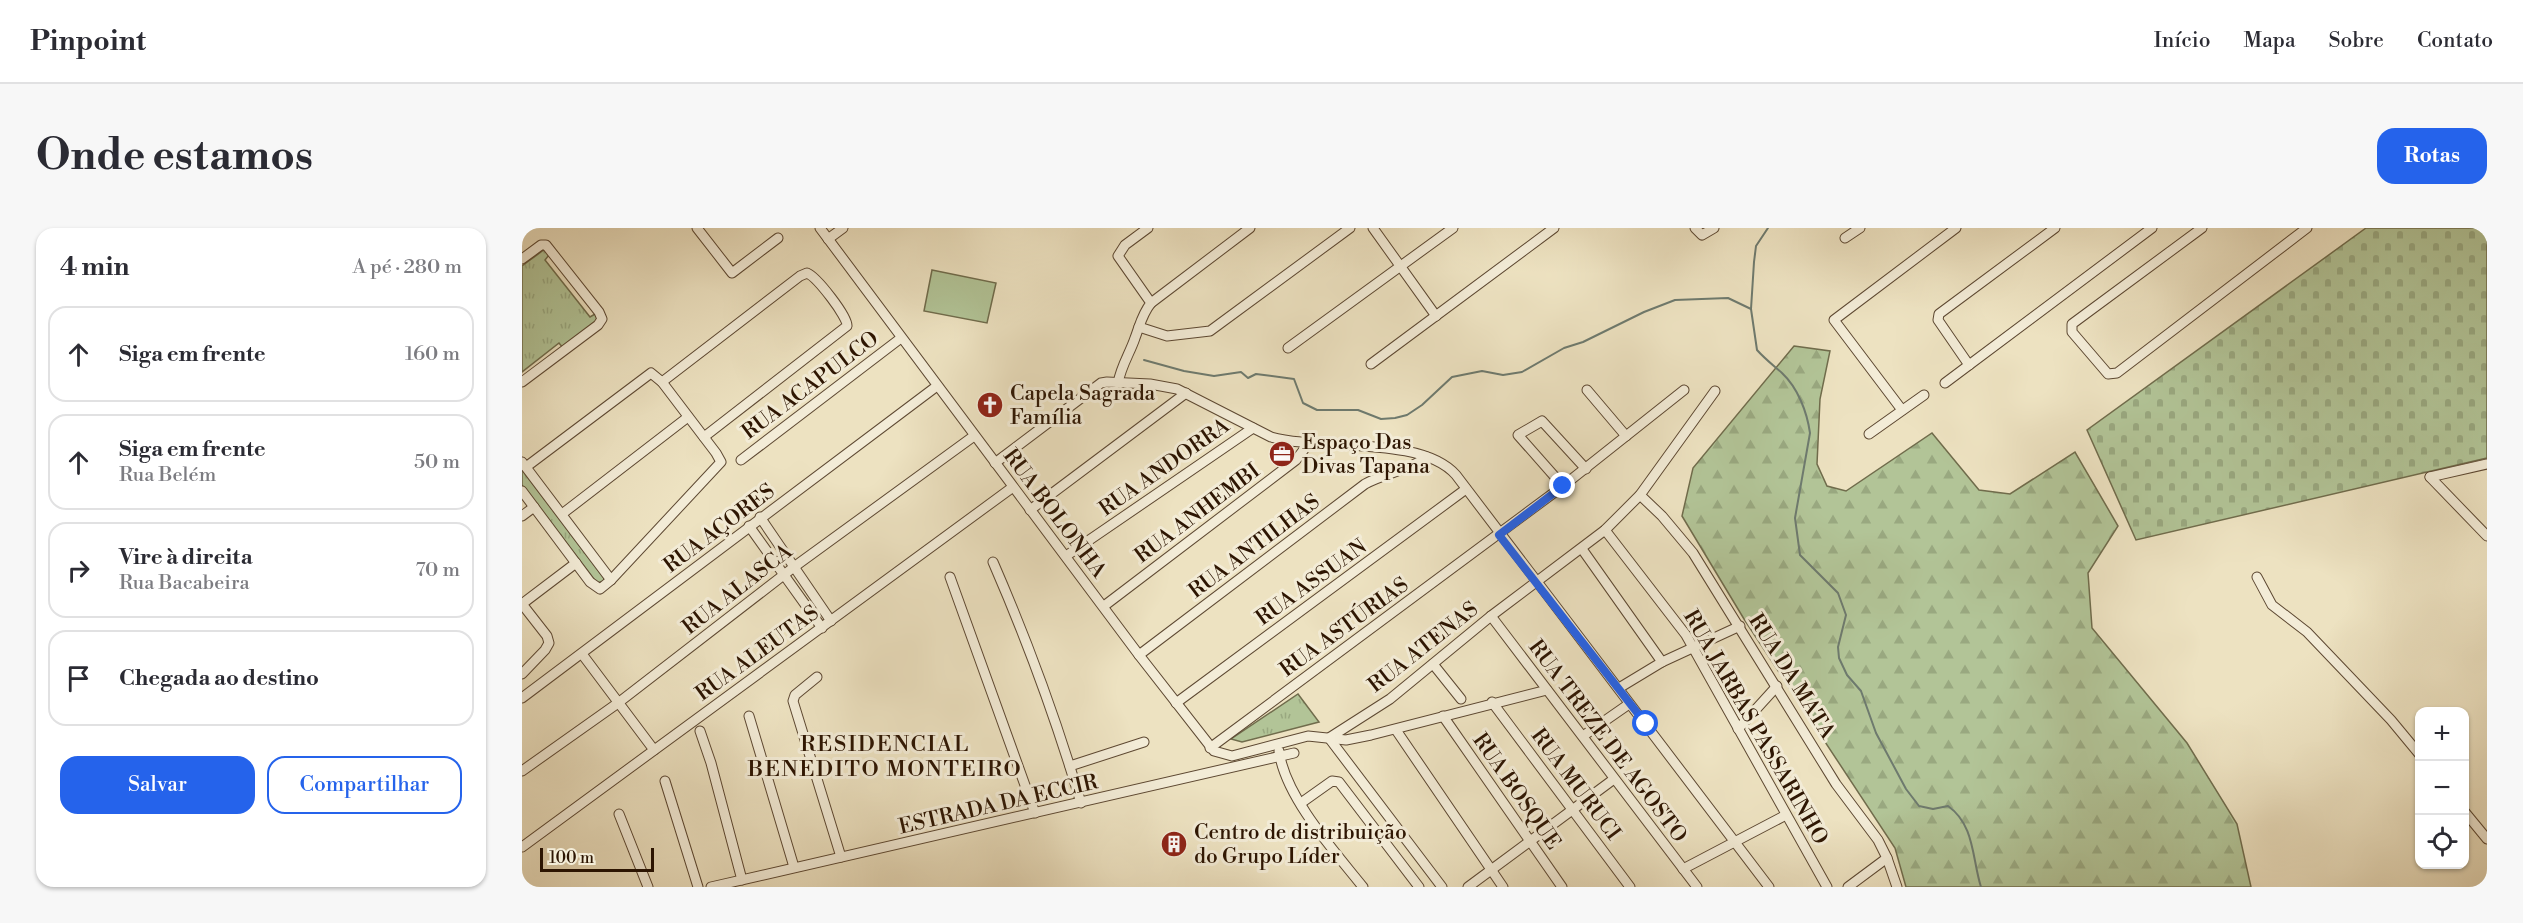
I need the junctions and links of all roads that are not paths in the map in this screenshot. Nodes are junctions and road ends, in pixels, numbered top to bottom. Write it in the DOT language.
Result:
graph roads {
  1 [pos="697,228"];
  2 [pos="820,228"];
  3 [pos="843,228"];
  4 [pos="1148,228"];
  5 [pos="1250,228"];
  6 [pos="1350,228"];
  7 [pos="1373,228"];
  8 [pos="1453,228"];
  9 [pos="1554,228"];
  10 [pos="1695,228"];
  11 [pos="1714,228"];
  12 [pos="1860,228"];
  13 [pos="1956,228"];
  14 [pos="2055,228"];
  15 [pos="2152,228"];
  16 [pos="2202,228"];
  17 [pos="2300,230"];
  18 [pos="778,238"];
  19 [pos="1845,238"];
  20 [pos="828,239"];
  21 [pos="522,259"];
  22 [pos="1402,266"];
  23 [pos="1151,303"];
  24 [pos="1436,316"];
  25 [pos="1139,327"];
  26 [pos="901,338"];
  27 [pos="1288,348"];
  28 [pos="1371,364"];
  29 [pos="1969,365"];
  30 [pos="522,382"];
  31 [pos="662,382"];
  32 [pos="1118,382"];
  33 [pos="1946,383"];
  34 [pos="937,386"];
  35 [pos="1587,390"];
  36 [pos="1684,390"];
  37 [pos="1715,391"];
  38 [pos="1186,393"];
  39 [pos="1924,395"];
  40 [pos="1902,410"];
  41 [pos="688,417"];
  42 [pos="1252,428"];
  43 [pos="1869,434"];
  44 [pos="975,436"];
  45 [pos="1626,436"];
  46 [pos="704,437"];
  47 [pos="1308,444"];
  48 [pos="741,460"];
  49 [pos="1434,460"];
  50 [pos="995,463"];
  51 [pos="2487,464"];
  52 [pos="524,465"];
  53 [pos="1586,469"];
  54 [pos="1563,486"];
  55 [pos="1012,487"];
  56 [pos="1466,489"];
  57 [pos="522,491"];
  58 [pos="1640,495"];
  59 [pos="534,507"];
  60 [pos="1030,510"];
  61 [pos="562,514"];
  62 [pos="522,516"];
  63 [pos="760,518"];
  64 [pos="749,526"];
  65 [pos="1605,531"];
  66 [pos="1499,535"];
  67 [pos="2487,536"];
  68 [pos="1582,549"];
  69 [pos="1066,556"];
  70 [pos="576,562"];
  71 [pos="993,562"];
  72 [pos="794,567"];
  73 [pos="783,576"];
  74 [pos="950,577"];
  75 [pos="2257,577"];
  76 [pos="611,580"];
  77 [pos="1536,582"];
  78 [pos="522,604"];
  79 [pos="1104,606"];
  80 [pos="1491,616"];
  81 [pos="831,621"];
  82 [pos="1740,626"];
  83 [pos="822,628"];
  84 [pos="1693,647"];
  85 [pos="582,654"];
  86 [pos="1139,656"];
  87 [pos="1662,662"];
  88 [pos="1433,664"];
  89 [pos="522,674"];
  90 [pos="817,677"];
  91 [pos="1777,686"];
  92 [pos="1619,688"];
  93 [pos="1547,690"];
  94 [pos="522,698"];
  95 [pos="1461,699"];
  96 [pos="1492,702"];
  97 [pos="618,703"];
  98 [pos="1176,704"];
  99 [pos="1629,704"];
  100 [pos="749,716"];
  101 [pos="1443,716"];
  102 [pos="1738,729"];
  103 [pos="1396,730"];
  104 [pos="700,731"];
  105 [pos="1583,736"];
  106 [pos="1329,738"];
  107 [pos="1144,742"];
  108 [pos="1278,743"];
  109 [pos="1210,748"];
  110 [pos="2415,749"];
  111 [pos="654,750"];
  112 [pos="1294,753"];
  113 [pos="1279,757"];
  114 [pos="1070,766"];
  115 [pos="522,771"];
  116 [pos="1614,779"];
  117 [pos="665,781"];
  118 [pos="1081,803"];
  119 [pos="1300,803"];
  120 [pos="1572,809"];
  121 [pos="1035,813"];
  122 [pos="620,814"];
  123 [pos="1786,815"];
  124 [pos="2467,815"];
  125 [pos="2487,839"];
  126 [pos="1530,842"];
  127 [pos="1735,843"];
  128 [pos="522,847"];
  129 [pos="841,857"];
  130 [pos="1887,858"];
  131 [pos="794,867"];
  132 [pos="1683,869"];
  133 [pos="1490,871"];
  134 [pos="742,879"];
  135 [pos="648,887"];
  136 [pos="698,887"];
  137 [pos="711,887"];
  138 [pos="1363,887"];
  139 [pos="1419,887"];
  140 [pos="1442,887"];
  141 [pos="1468,887"];
  142 [pos="1503,887"];
  143 [pos="1562,887"];
  144 [pos="1630,887"];
  145 [pos="1697,887"];
  146 [pos="1769,887"];
  147 [pos="1827,887"];
  148 [pos="1848,887"];
  149 [pos="1897,887"];
  1 -- 18 [label="street"];
  2 -- 20 [label="street, RUA BOLONHA"];
  3 -- 20 [label="street"];
  4 -- 23 [label="street"];
  5 -- 23 [label="street"];
  6 -- 25 [label="street"];
  7 -- 22 [label="street"];
  8 -- 22 [label="street"];
  9 -- 24 [label="street"];
  10 -- 11 [label="street"];
  12 -- 19 [label="street"];
  13 -- 40 [label="street"];
  14 -- 29 [label="street"];
  15 -- 29 [label="street"];
  16 -- 17 [label="street"];
  20 -- 26 [label="street, RUA BOLONHA"];
  21 -- 30 [label="street"];
  22 -- 24 [label="street"];
  22 -- 27 [label="street"];
  23 -- 25 [label="street"];
  24 -- 28 [label="street"];
  25 -- 32 [label="street"];
  26 -- 34 [label="street, RUA BOLONHA"];
  26 -- 48 [label="street, RUA ACAPULCO"];
  29 -- 33 [label="street"];
  31 -- 41 [label="street"];
  31 -- 46 [label="street"];
  31 -- 52 [label="street"];
  32 -- 38 [label="street, RUA ANDORRA"];
  32 -- 50 [label="street"];
  34 -- 44 [label="street, RUA BOLONHA"];
  34 -- 63 [label="street, RUA AÇORES"];
  35 -- 45 [label="street"];
  36 -- 45 [label="street, RUA ASTÚRIAS"];
  37 -- 58 [label="street, RUA ATENAS"];
  38 -- 42 [label="street, RUA ANDORRA"];
  38 -- 60 [label="street"];
  39 -- 40 [label="street"];
  40 -- 43 [label="street"];
  41 -- 46 [label="street"];
  41 -- 61 [label="street"];
  42 -- 47 [label="street, RUA ANDORRA"];
  42 -- 69 [label="street, RUA ANDORRA"];
  44 -- 50 [label="street, RUA BOLONHA"];
  44 -- 72 [label="street, RUA ALASCA"];
  45 -- 53 [label="street, RUA ASTÚRIAS"];
  46 -- 76 [label="street"];
  47 -- 49 [label="street, RUA ANDORRA"];
  47 -- 79 [label="street, RUA ANHEMBI"];
  49 -- 56 [label="street"];
  49 -- 86 [label="street, RUA ANTILHAS"];
  50 -- 55 [label="street, RUA BOLONHA"];
  51 -- 67 [label="street"];
  52 -- 61 [label="street"];
  53 -- 54 [label="street, RUA ASTÚRIAS"];
  53 -- 54 [label="street"];
  54 -- 66 [label="street, RUA ASTÚRIAS"];
  55 -- 60 [label="street, RUA BOLONHA"];
  55 -- 81 [label="street, RUA ALEUTAS"];
  56 -- 66 [label="street"];
  56 -- 98 [label="street, RUA ASSUAN"];
  57 -- 59 [label="street"];
  58 -- 65 [label="street, RUA ATENAS"];
  58 -- 82 [label="street, RUA DA MATA"];
  59 -- 62 [label="street"];
  59 -- 70 [label="street"];
  60 -- 69 [label="street, RUA BOLONHA"];
  61 -- 76 [label="street"];
  63 -- 64 [label="street, RUA AÇORES"];
  63 -- 72 [label="street"];
  64 -- 73 [label="street"];
  64 -- 85 [label="street, RUA AÇORES"];
  65 -- 68 [label="street, RUA ATENAS"];
  65 -- 84 [label="street, RUA JARBAS PASSARINHO"];
  66 -- 77 [label="street"];
  66 -- 109 [label="street, RUA ASTÚRIAS"];
  68 -- 77 [label="street, RUA ATENAS"];
  68 -- 87 [label="street"];
  69 -- 79 [label="street, RUA BOLONHA"];
  70 -- 76 [label="street"];
  70 -- 78 [label="street"];
  71 -- 114 [label="street"];
  72 -- 73 [label="street, RUA ALASCA"];
  72 -- 81 [label="street"];
  73 -- 83 [label="street"];
  73 -- 97 [label="street, RUA ALASCA"];
  74 -- 121 [label="street"];
  75 -- 110 [label="street"];
  77 -- 80 [label="street, RUA ATENAS"];
  77 -- 92 [label="street"];
  78 -- 89 [label="street"];
  79 -- 86 [label="street, RUA BOLONHA"];
  80 -- 88 [label="street, RUA ATENAS"];
  80 -- 93 [label="street, RUA TREZE DE AGOSTO"];
  81 -- 83 [label="street, RUA ALEUTAS"];
  82 -- 84 [label="street"];
  82 -- 91 [label="street, RUA DA MATA"];
  83 -- 111 [label="street, RUA ALEUTAS"];
  84 -- 87 [label="street"];
  84 -- 102 [label="street, RUA JARBAS PASSARINHO"];
  85 -- 94 [label="street, RUA AÇORES"];
  85 -- 97 [label="street"];
  86 -- 98 [label="street, RUA BOLONHA"];
  87 -- 92 [label="street"];
  88 -- 95 [label="street"];
  88 -- 106 [label="street, RUA ATENAS"];
  90 -- 129 [label="street"];
  91 -- 102 [label="street"];
  91 -- 130 [label="street, RUA DA MATA"];
  92 -- 99 [label="street"];
  93 -- 96 [label="street"];
  93 -- 105 [label="street, RUA TREZE DE AGOSTO"];
  96 -- 101 [label="street"];
  96 -- 120 [label="street, RUA MURUCI"];
  97 -- 111 [label="street"];
  97 -- 115 [label="street, RUA ALASCA"];
  98 -- 109 [label="street, RUA BOLONHA"];
  99 -- 105 [label="street"];
  99 -- 127 [label="street"];
  100 -- 131 [label="street"];
  101 -- 103 [label="street"];
  101 -- 126 [label="street, RUA BOSQUE"];
  102 -- 123 [label="street, RUA JARBAS PASSARINHO"];
  103 -- 106 [label="street"];
  103 -- 133 [label="street"];
  104 -- 134 [label="street"];
  105 -- 116 [label="street, RUA TREZE DE AGOSTO"];
  106 -- 108 [label="street"];
  106 -- 140 [label="street"];
  107 -- 114 [label="street"];
  108 -- 109 [label="street, RUA BOLONHA"];
  108 -- 113 [label="street"];
  111 -- 128 [label="street, RUA ALEUTAS"];
  112 -- 113 [label="street, ESTRADA DA ECCIR"];
  113 -- 118 [label="street, ESTRADA DA ECCIR"];
  113 -- 119 [label="street"];
  114 -- 118 [label="street"];
  116 -- 120 [label="street"];
  116 -- 132 [label="street, RUA TREZE DE AGOSTO"];
  117 -- 136 [label="street"];
  118 -- 121 [label="street, ESTRADA DA ECCIR"];
  119 -- 138 [label="street"];
  119 -- 139 [label="street"];
  120 -- 126 [label="street"];
  120 -- 144 [label="street, RUA MURUCI"];
  121 -- 129 [label="street, ESTRADA DA ECCIR"];
  122 -- 135 [label="street"];
  123 -- 127 [label="street"];
  123 -- 147 [label="street, RUA JARBAS PASSARINHO"];
  124 -- 125 [label="street"];
  126 -- 133 [label="street"];
  126 -- 143 [label="street, RUA BOSQUE"];
  127 -- 132 [label="street"];
  127 -- 146 [label="street"];
  129 -- 131 [label="street, ESTRADA DA ECCIR"];
  130 -- 148 [label="street"];
  130 -- 149 [label="street, RUA DA MATA"];
  131 -- 134 [label="street, ESTRADA DA ECCIR"];
  132 -- 145 [label="street, RUA TREZE DE AGOSTO"];
  133 -- 141 [label="street"];
  133 -- 142 [label="street"];
  134 -- 137 [label="street, ESTRADA DA ECCIR"];
}
